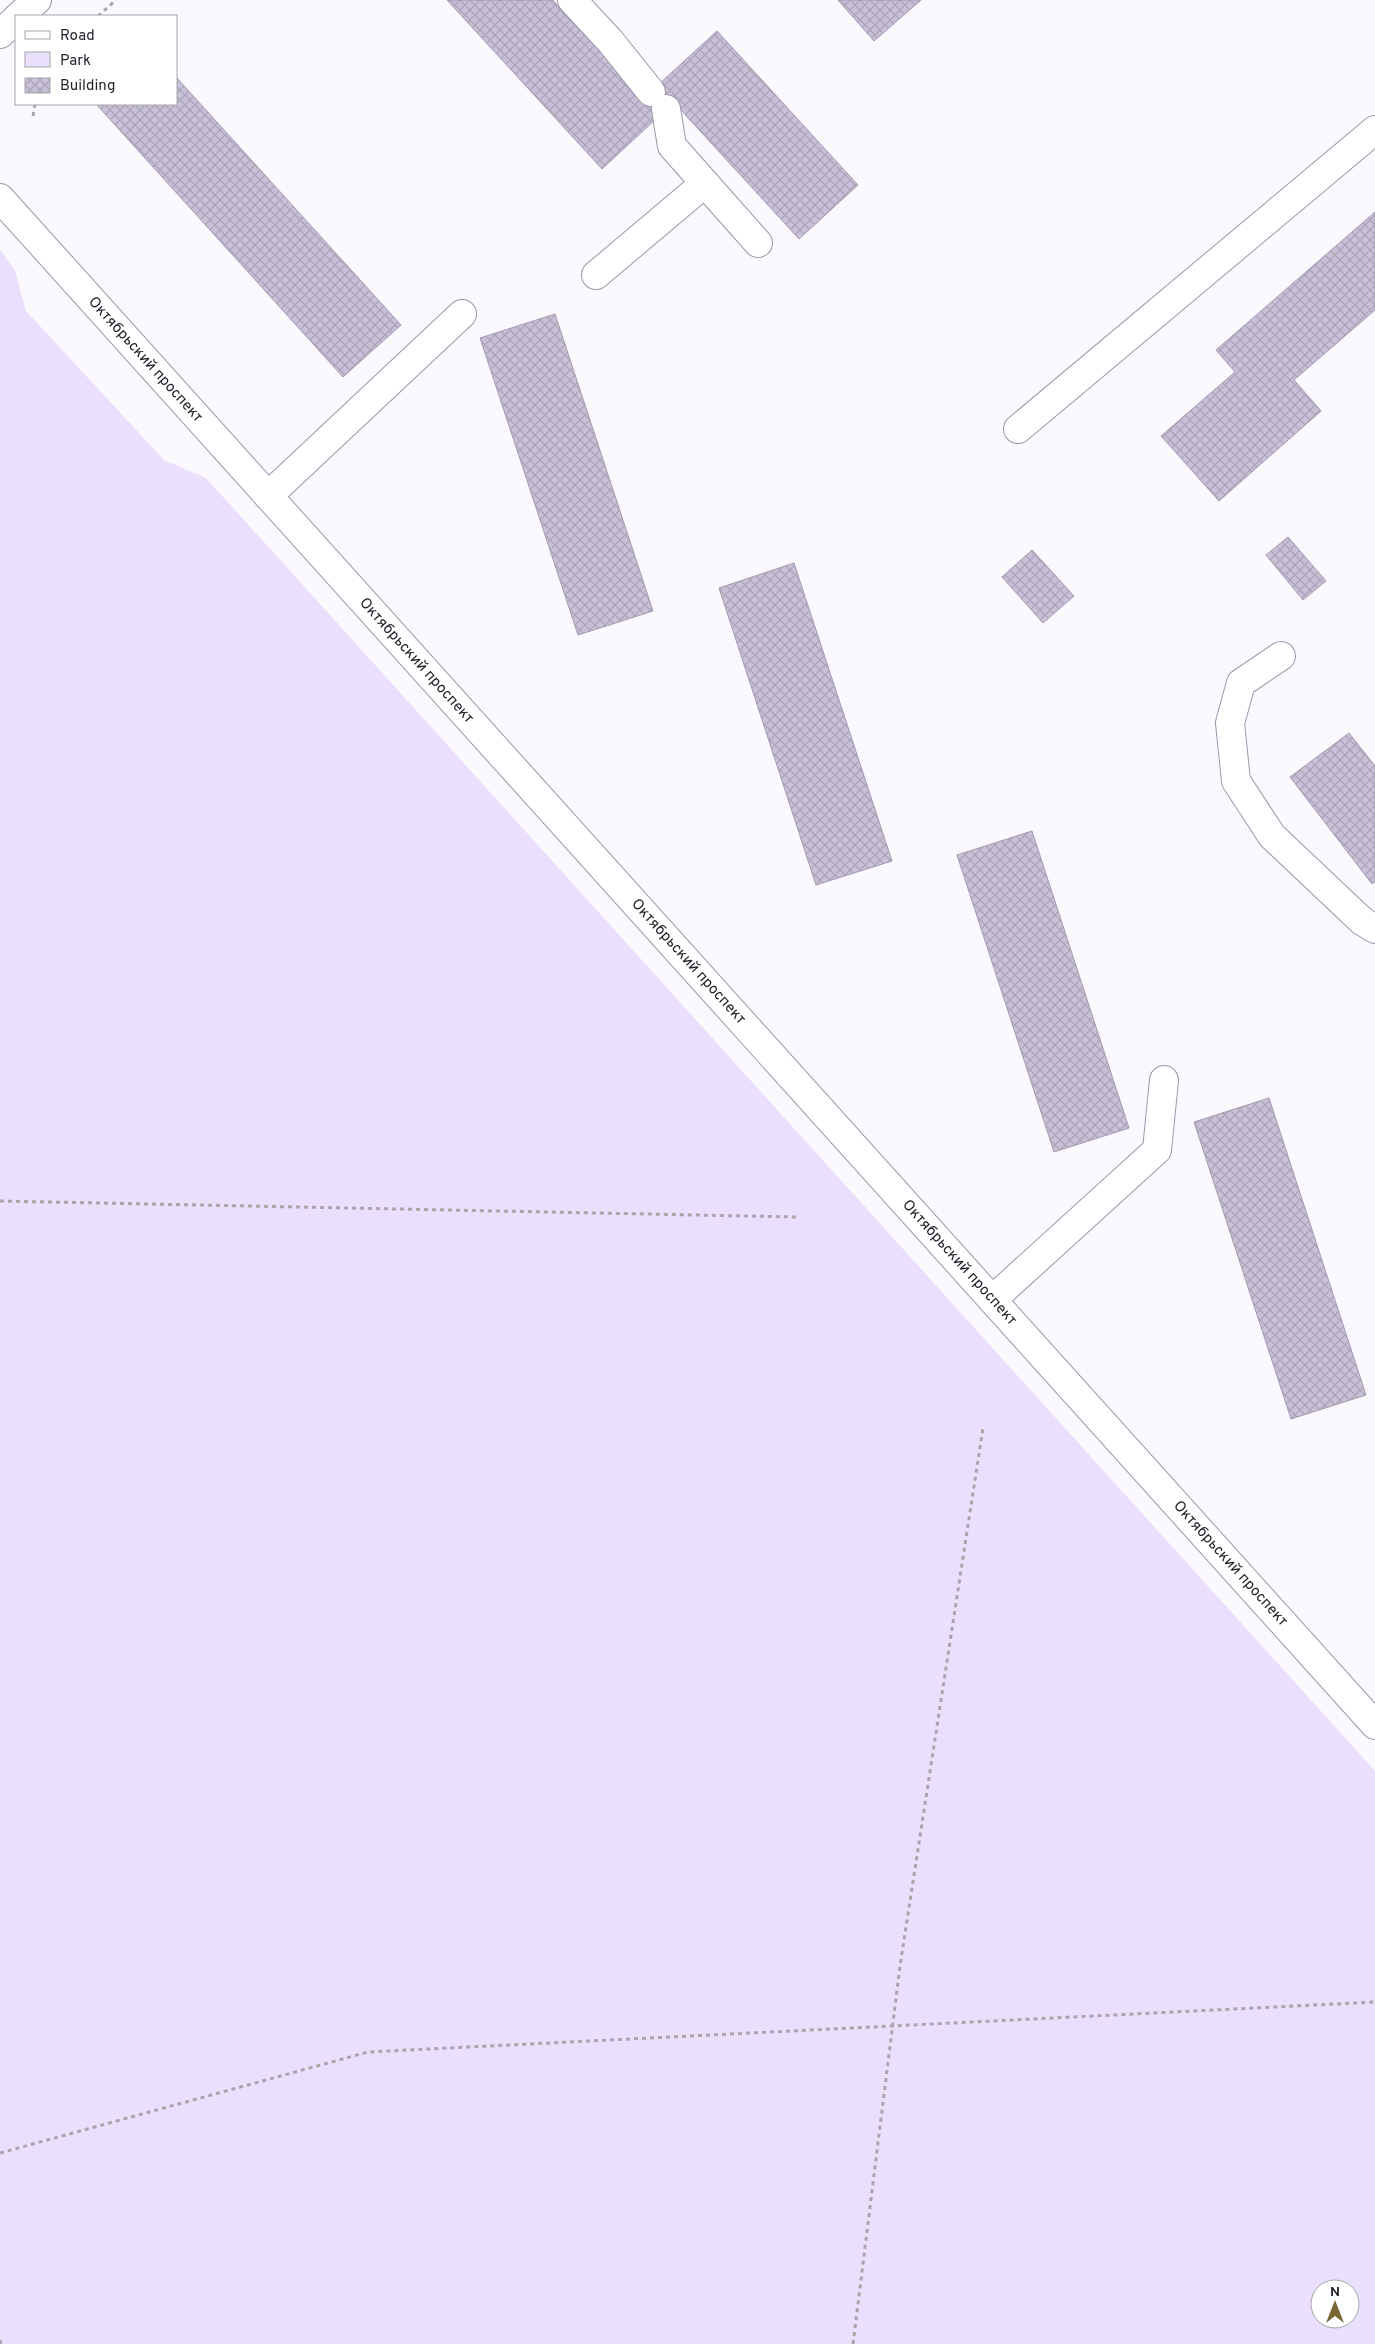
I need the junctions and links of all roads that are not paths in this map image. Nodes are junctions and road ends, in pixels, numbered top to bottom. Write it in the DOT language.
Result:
graph roads {
  1 [pos="38,0"];
  2 [pos="572,0"];
  3 [pos="20,15"];
  4 [pos="15,20"];
  5 [pos="0,34"];
  6 [pos="1375,130"];
  7 [pos="705,183"];
  8 [pos="0,198"];
  9 [pos="758,242"];
  10 [pos="596,275"];
  11 [pos="462,314"];
  12 [pos="1018,429"];
  13 [pos="268,496"];
  14 [pos="1281,656"];
  15 [pos="1375,929"];
  16 [pos="1164,1080"];
  17 [pos="992,1300"];
  18 [pos="1375,1725"];
  1 -- 3 [label="street"];
  2 -- 7 [label="street"];
  4 -- 5 [label="street"];
  6 -- 12 [label="street"];
  7 -- 9 [label="street"];
  7 -- 10 [label="street"];
  8 -- 13 [label="street, Октябрьский проспект"];
  11 -- 13 [label="street"];
  13 -- 17 [label="street, Октябрьский проспект"];
  14 -- 15 [label="street"];
  16 -- 17 [label="street"];
  17 -- 18 [label="street, Октябрьский проспект"];
}
